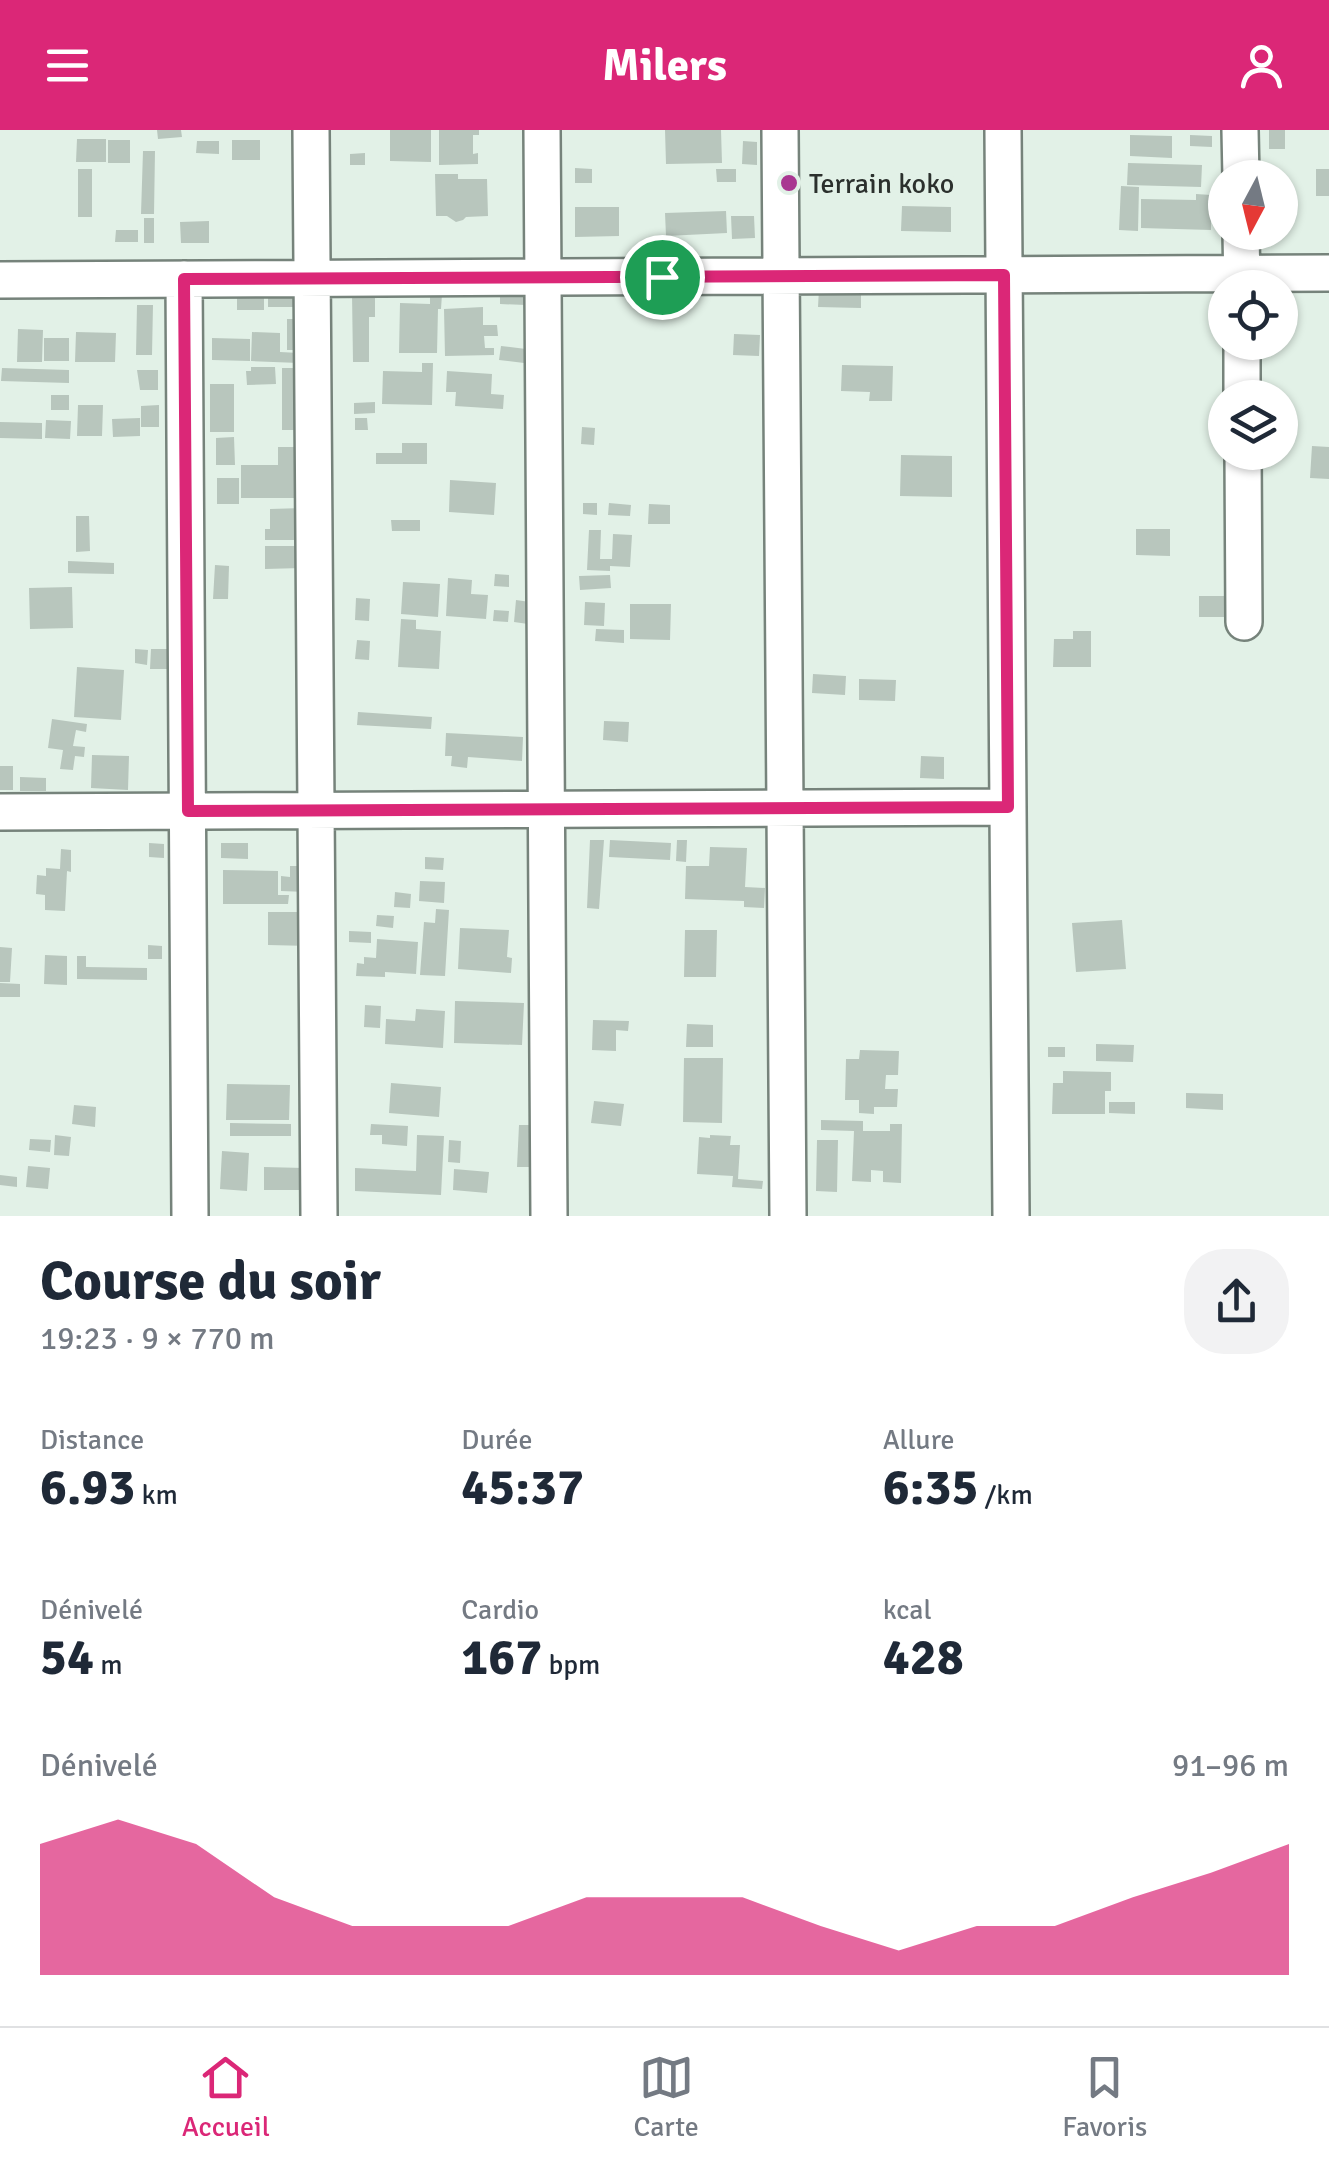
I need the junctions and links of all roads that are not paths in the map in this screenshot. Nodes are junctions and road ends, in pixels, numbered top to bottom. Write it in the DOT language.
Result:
graph roads {
  1 [pos="311,130"];
  2 [pos="542,130"];
  3 [pos="780,130"];
  4 [pos="1003,130"];
  5 [pos="1240,130"];
  6 [pos="1241,160"];
  7 [pos="1329,273"];
  8 [pos="1004,275"];
  9 [pos="1298,275"];
  10 [pos="782,276"];
  11 [pos="312,278"];
  12 [pos="543,278"];
  13 [pos="184,279"];
  14 [pos="1208,279"];
  15 [pos="0,280"];
  16 [pos="1243,470"];
  17 [pos="1244,622"];
  18 [pos="1008,807"];
  19 [pos="786,808"];
  20 [pos="547,810"];
  21 [pos="188,811"];
  22 [pos="316,811"];
  23 [pos="0,812"];
  24 [pos="190,1216"];
  25 [pos="319,1216"];
  26 [pos="549,1216"];
  27 [pos="788,1216"];
  28 [pos="1011,1216"];
  1 -- 11 [label="street"];
  2 -- 12 [label="street"];
  3 -- 10 [label="street"];
  4 -- 8 [label="street"];
  5 -- 6 [label="street"];
  7 -- 9 [label="street"];
  8 -- 10 [label="street"];
  8 -- 14 [label="street"];
  8 -- 18 [label="street"];
  10 -- 12 [label="street"];
  10 -- 19 [label="street"];
  11 -- 12 [label="street"];
  11 -- 13 [label="street"];
  11 -- 22 [label="street"];
  12 -- 20 [label="street"];
  13 -- 15 [label="street"];
  13 -- 21 [label="street"];
  16 -- 17 [label="street"];
  18 -- 19 [label="street"];
  18 -- 28 [label="street"];
  19 -- 20 [label="street"];
  19 -- 27 [label="street"];
  20 -- 22 [label="street"];
  20 -- 26 [label="street"];
  21 -- 22 [label="street"];
  21 -- 23 [label="street"];
  21 -- 24 [label="street"];
  22 -- 25 [label="street"];
}
